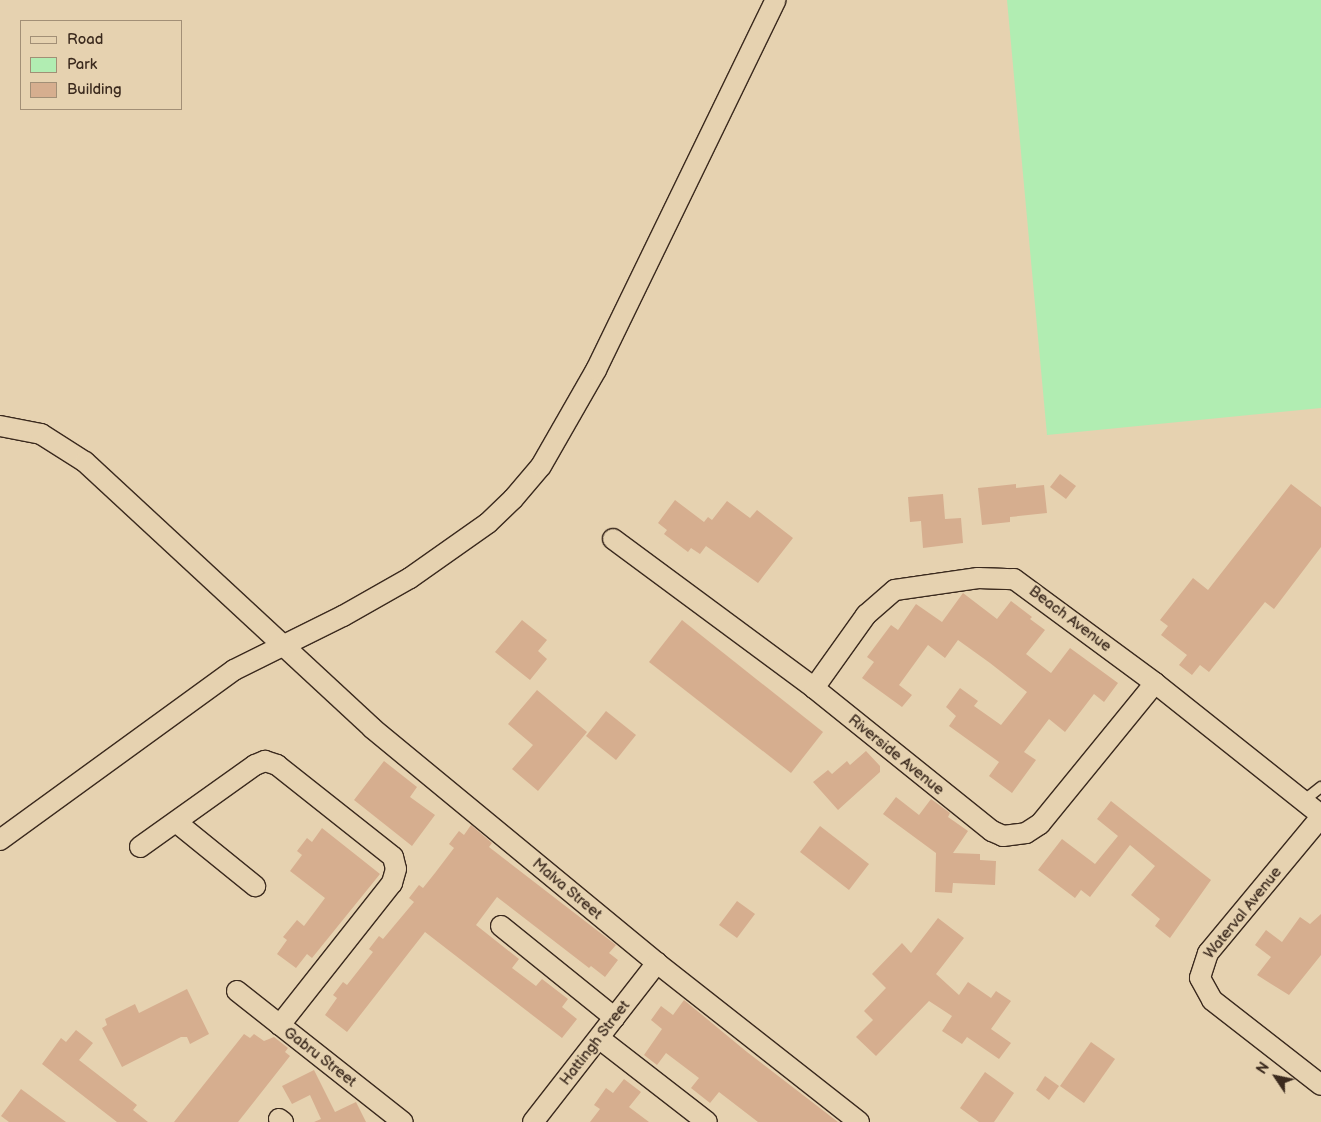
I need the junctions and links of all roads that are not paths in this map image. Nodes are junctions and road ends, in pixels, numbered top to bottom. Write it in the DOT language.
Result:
graph roads {
  1 [pos="776,0"];
  2 [pos="0,426"];
  3 [pos="613,539"];
  4 [pos="284,646"];
  5 [pos="1155,683"];
  6 [pos="814,688"];
  7 [pos="1321,787"];
  8 [pos="1303,801"];
  9 [pos="1321,816"];
  10 [pos="176,822"];
  11 [pos="0,840"];
  12 [pos="140,848"];
  13 [pos="255,886"];
  14 [pos="502,926"];
  15 [pos="658,963"];
  16 [pos="237,991"];
  17 [pos="615,1018"];
  18 [pos="280,1025"];
  19 [pos="600,1038"];
  20 [pos="1321,1085"];
  21 [pos="403,1122"];
  22 [pos="533,1122"];
  23 [pos="707,1122"];
  24 [pos="859,1122"];
  1 -- 4 [label="street"];
  2 -- 4 [label="street, Malva Street"];
  3 -- 6 [label="street, Riverside Avenue"];
  4 -- 11 [label="street"];
  4 -- 15 [label="street, Malva Street"];
  5 -- 6 [label="street, Beach Avenue"];
  5 -- 6 [label="street, Riverside Avenue"];
  5 -- 8 [label="street, Beach Avenue"];
  7 -- 8 [label="lane"];
  8 -- 9 [label="street, Beach Avenue"];
  9 -- 20 [label="street, Waterval Avenue"];
  10 -- 12 [label="street"];
  10 -- 13 [label="street"];
  10 -- 18 [label="street"];
  14 -- 17 [label="street"];
  15 -- 17 [label="street, Hattingh Street"];
  15 -- 24 [label="street, Malva Street"];
  16 -- 18 [label="street, Gabru Street"];
  17 -- 19 [label="street, Hattingh Street"];
  18 -- 21 [label="street, Gabru Street"];
  19 -- 22 [label="street, Hattingh Street"];
  19 -- 23 [label="street"];
}
